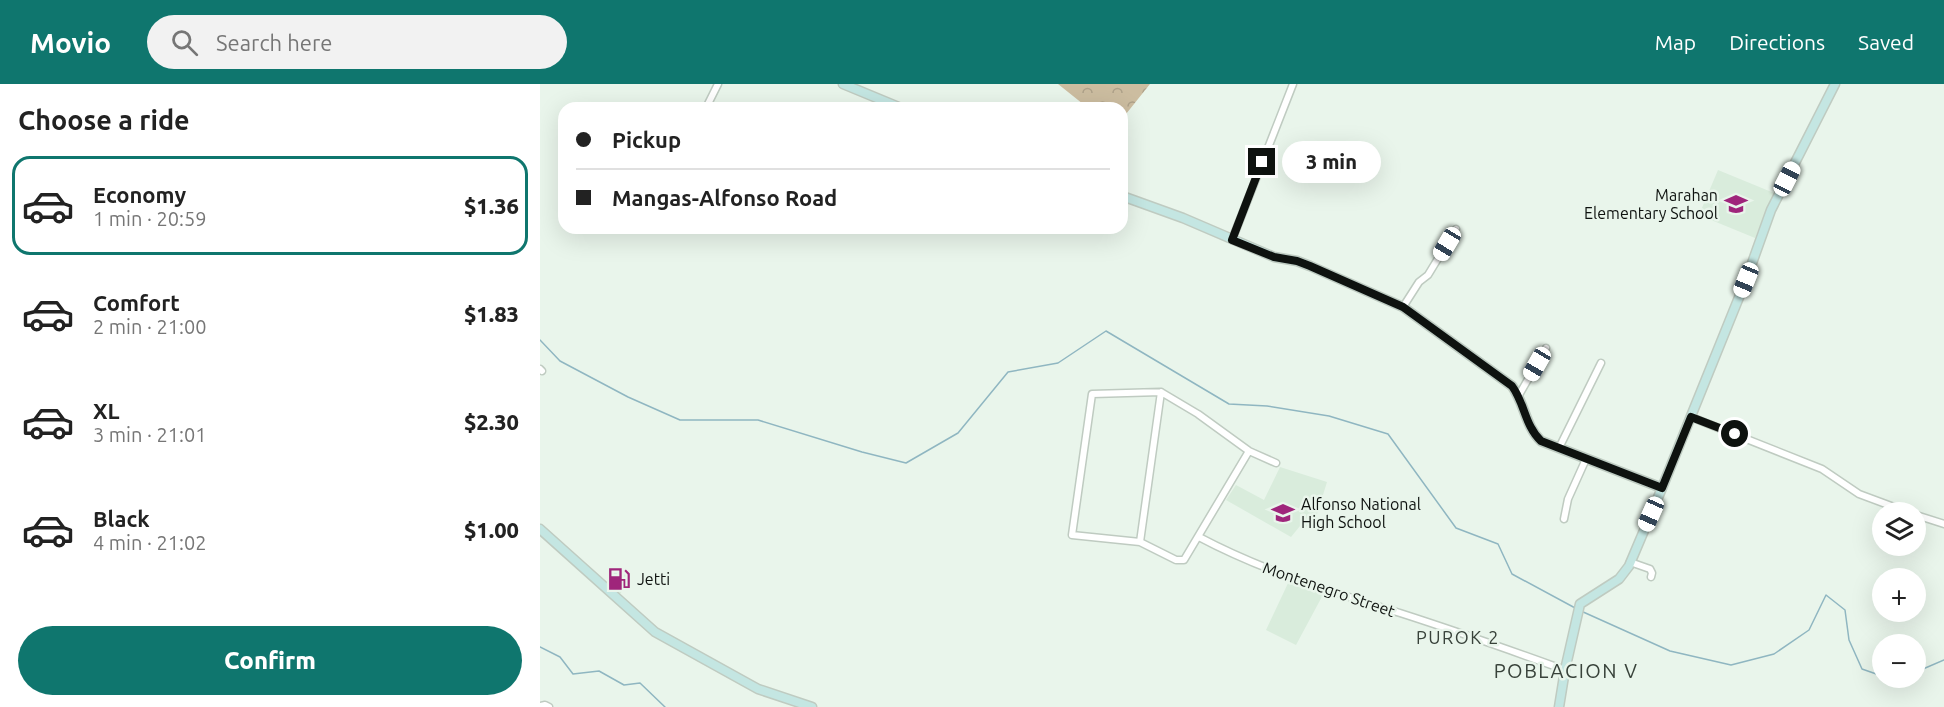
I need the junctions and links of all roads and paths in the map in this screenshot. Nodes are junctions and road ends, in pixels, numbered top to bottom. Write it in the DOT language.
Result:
graph roads {
  1 [pos="718,84"];
  2 [pos="843,84"];
  3 [pos="1293,84"];
  4 [pos="1835,84"];
  5 [pos="709,102"];
  6 [pos="886,102"];
  7 [pos="1128,198"];
  8 [pos="1456,229"];
  9 [pos="1232,240"];
  10 [pos="1403,307"];
  11 [pos="1546,348"];
  12 [pos="1602,363"];
  13 [pos="1161,392"];
  14 [pos="1519,395"];
  15 [pos="1691,417"];
  16 [pos="1559,448"];
  17 [pos="1249,451"];
  18 [pos="1586,459"];
  19 [pos="1276,463"];
  20 [pos="1662,488"];
  21 [pos="1880,502"];
  22 [pos="1926,518"];
  23 [pos="1564,519"];
  24 [pos="1944,524"];
  25 [pos="540,528"];
  26 [pos="1199,537"];
  27 [pos="1140,542"];
  28 [pos="1630,562"];
  29 [pos="1651,578"];
  30 [pos="1565,670"];
  31 [pos="540,706"];
  32 [pos="549,707"];
  33 [pos="812,707"];
  34 [pos="1559,707"];
  1 -- 5 [label="street"];
  2 -- 6 [label="main road"];
  3 -- 9 [label="street"];
  4 -- 15 [label="main road"];
  7 -- 9 [label="main road"];
  8 -- 10 [label="street"];
  9 -- 10 [label="main road"];
  10 -- 14 [label="main road"];
  11 -- 14 [label="street"];
  12 -- 16 [label="street"];
  13 -- 17 [label="street"];
  13 -- 27 [label="street"];
  13 -- 27 [label="street"];
  14 -- 16 [label="main road"];
  15 -- 20 [label="main road"];
  15 -- 21 [label="street"];
  16 -- 18 [label="main road"];
  17 -- 19 [label="street"];
  17 -- 26 [label="street"];
  18 -- 20 [label="main road"];
  18 -- 23 [label="street"];
  20 -- 28 [label="main road"];
  22 -- 24 [label="street"];
  25 -- 33 [label="main road"];
  26 -- 27 [label="street"];
  26 -- 30 [label="street, Montenegro Street"];
  28 -- 29 [label="street"];
  28 -- 30 [label="main road"];
  30 -- 34 [label="main road"];
  31 -- 32 [label="street"];
}
